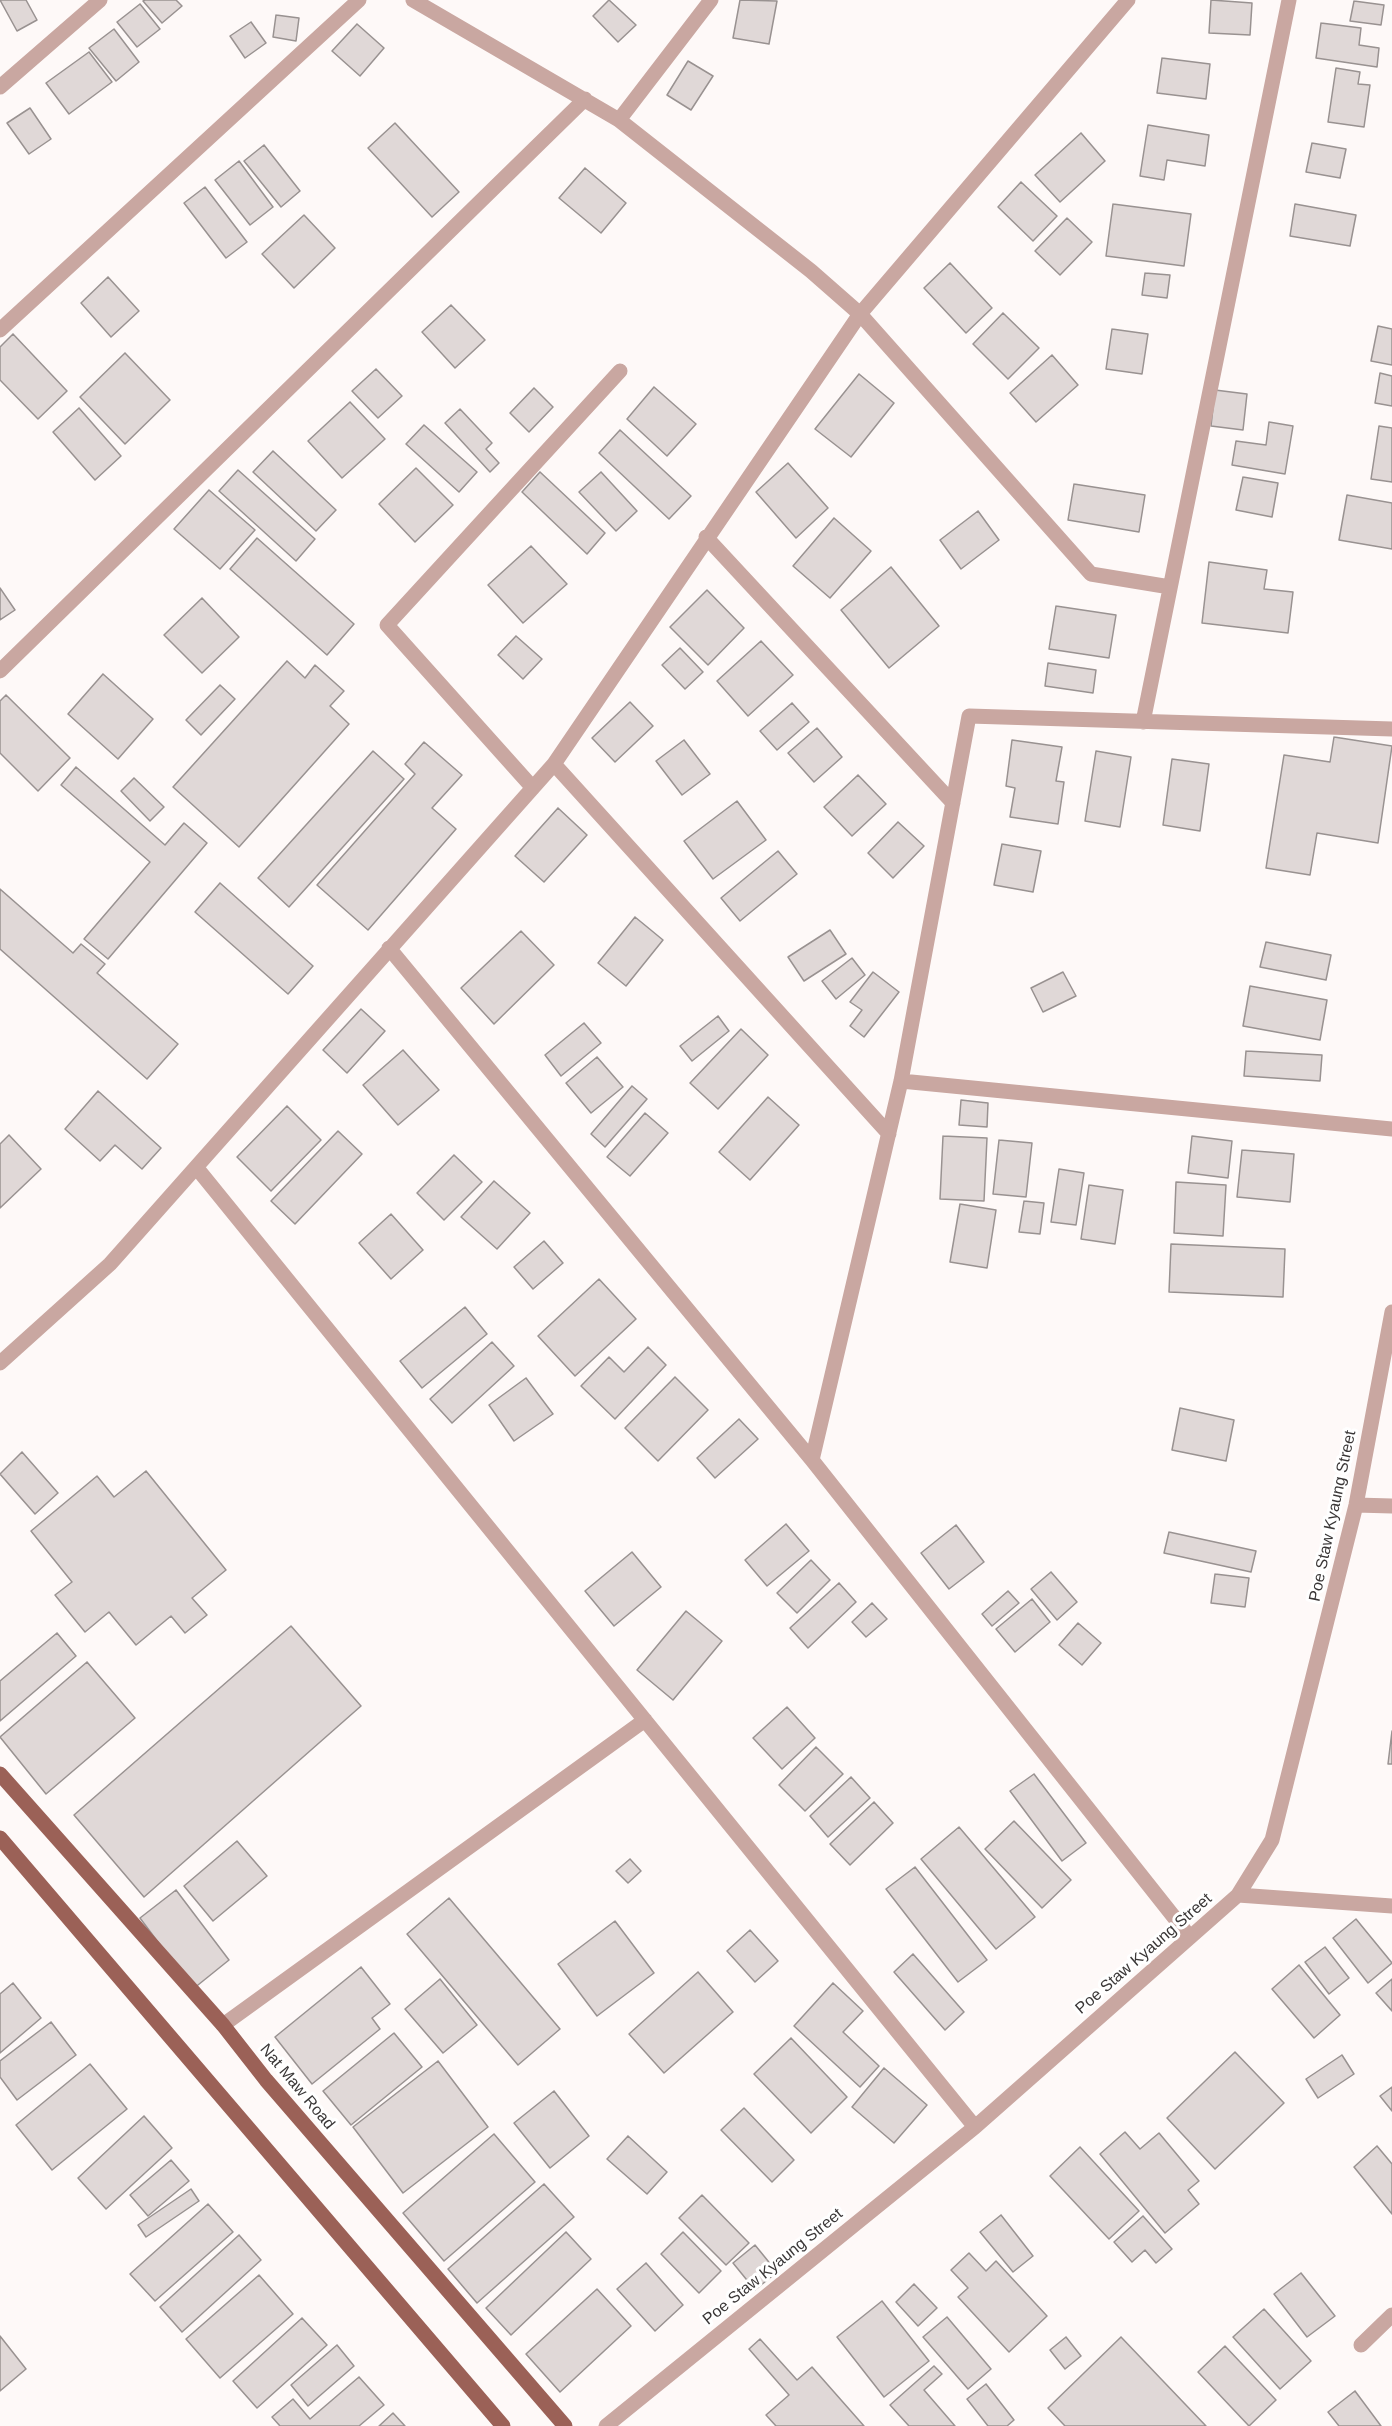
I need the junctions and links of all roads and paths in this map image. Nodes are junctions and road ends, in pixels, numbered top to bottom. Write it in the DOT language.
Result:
graph roads {
  1 [pos="100,0"];
  2 [pos="359,0"];
  3 [pos="413,0"];
  4 [pos="711,0"];
  5 [pos="1128,0"];
  6 [pos="1289,0"];
  7 [pos="0,87"];
  8 [pos="585,99"];
  9 [pos="620,120"];
  10 [pos="860,314"];
  11 [pos="0,330"];
  12 [pos="620,371"];
  13 [pos="706,537"];
  14 [pos="1170,587"];
  15 [pos="0,671"];
  16 [pos="1143,722"];
  17 [pos="1392,729"];
  18 [pos="554,764"];
  19 [pos="533,788"];
  20 [pos="953,803"];
  21 [pos="389,948"];
  22 [pos="901,1081"];
  23 [pos="1392,1129"];
  24 [pos="889,1134"];
  25 [pos="196,1167"];
  26 [pos="1392,1312"];
  27 [pos="0,1363"];
  28 [pos="812,1460"];
  29 [pos="1356,1505"];
  30 [pos="1392,1506"];
  31 [pos="645,1720"];
  32 [pos="0,1774"];
  33 [pos="0,1838"];
  34 [pos="1238,1895"];
  35 [pos="1392,1906"];
  36 [pos="1189,1936"];
  37 [pos="223,2025"];
  38 [pos="975,2127"];
  39 [pos="1392,2315"];
  40 [pos="1361,2345"];
  41 [pos="503,2426"];
  42 [pos="565,2426"];
  43 [pos="606,2426"];
  1 -- 7 [label="street"];
  2 -- 11 [label="street"];
  3 -- 8 [label="street"];
  4 -- 9 [label="street"];
  5 -- 10 [label="street"];
  6 -- 14 [label="street"];
  8 -- 9 [label="street"];
  8 -- 15 [label="street"];
  9 -- 10 [label="street"];
  10 -- 13 [label="street"];
  10 -- 14 [label="street"];
  12 -- 19 [label="street"];
  13 -- 18 [label="street"];
  13 -- 20 [label="street"];
  14 -- 16 [label="street"];
  16 -- 17 [label="street"];
  16 -- 20 [label="street"];
  18 -- 19 [label="street"];
  18 -- 24 [label="street"];
  19 -- 21 [label="street"];
  20 -- 22 [label="street"];
  21 -- 25 [label="street"];
  21 -- 28 [label="street"];
  22 -- 23 [label="street"];
  22 -- 24 [label="street"];
  24 -- 28 [label="street"];
  25 -- 27 [label="street"];
  25 -- 31 [label="street"];
  26 -- 29 [label="street, Poe Staw Kyaung Street"];
  28 -- 36 [label="street"];
  29 -- 30 [label="street"];
  29 -- 34 [label="street, Poe Staw Kyaung Street"];
  31 -- 37 [label="street"];
  31 -- 38 [label="street"];
  32 -- 37 [label="main road, Nat Maw Road"];
  33 -- 41 [label="main road"];
  34 -- 35 [label="street"];
  34 -- 36 [label="street, Poe Staw Kyaung Street"];
  36 -- 38 [label="street, Poe Staw Kyaung Street"];
  37 -- 42 [label="main road, Nat Maw Road"];
  38 -- 43 [label="street, Poe Staw Kyaung Street"];
  39 -- 40 [label="street"];
}
